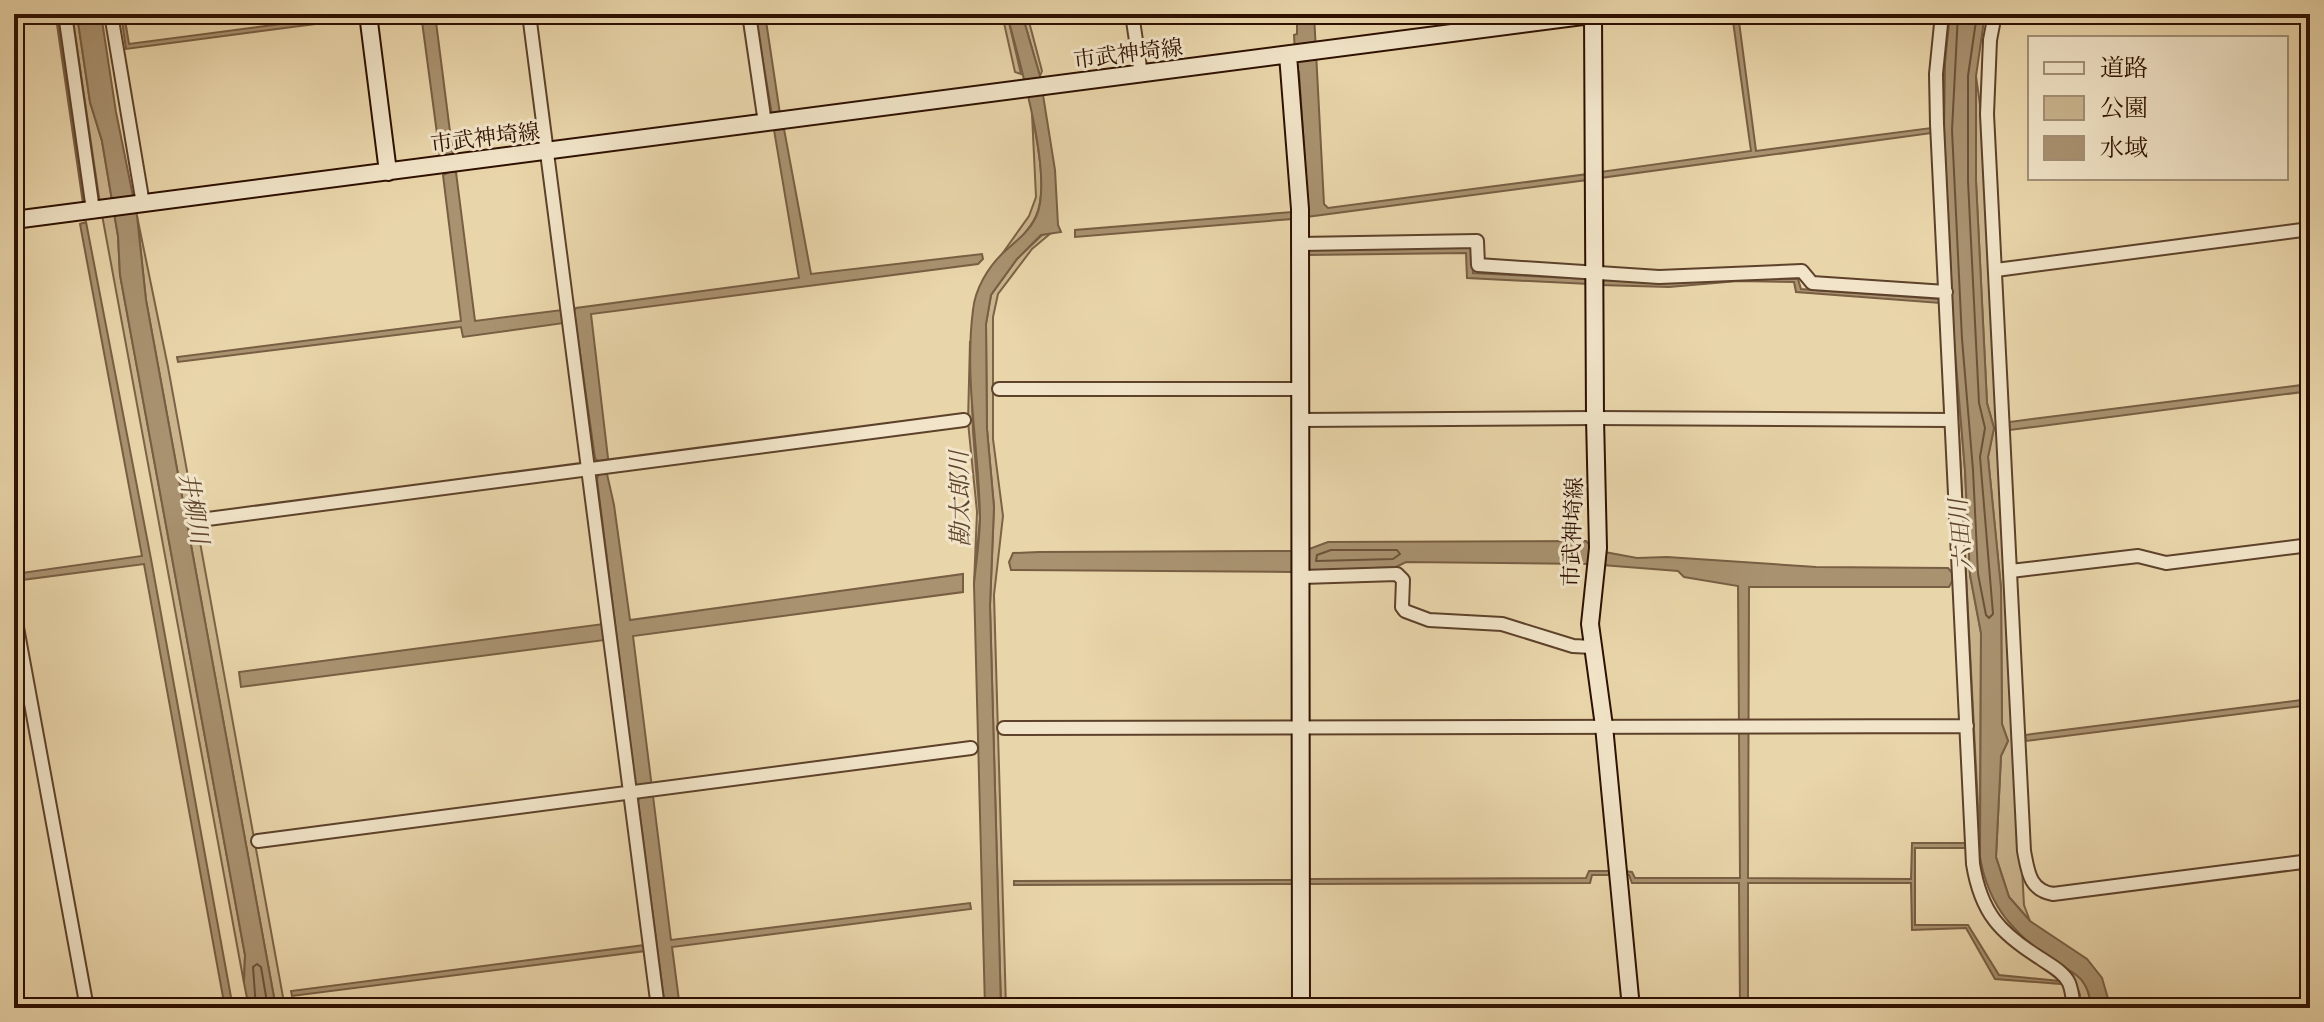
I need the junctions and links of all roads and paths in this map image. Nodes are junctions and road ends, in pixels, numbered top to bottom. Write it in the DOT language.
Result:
graph roads {
  1 [pos="65,14"];
  2 [pos="111,14"];
  3 [pos="368,14"];
  4 [pos="529,14"];
  5 [pos="749,14"];
  6 [pos="1132,14"];
  7 [pos="1595,14"];
  8 [pos="1942,14"];
  9 [pos="1995,14"];
  10 [pos="1290,54"];
  11 [pos="1141,74"];
  12 [pos="765,123"];
  13 [pos="547,152"];
  14 [pos="388,172"];
  15 [pos="142,205"];
  16 [pos="96,210"];
  17 [pos="14,220"];
  18 [pos="2310,229"];
  19 [pos="1300,244"];
  20 [pos="1996,270"];
  21 [pos="1595,272"];
  22 [pos="1946,292"];
  23 [pos="999,389"];
  24 [pos="1300,389"];
  25 [pos="1595,418"];
  26 [pos="964,420"];
  27 [pos="1300,420"];
  28 [pos="1951,420"];
  29 [pos="592,469"];
  30 [pos="200,520"];
  31 [pos="2310,545"];
  32 [pos="1302,566"];
  33 [pos="2011,571"];
  34 [pos="14,611"];
  35 [pos="1592,647"];
  36 [pos="1604,726"];
  37 [pos="1967,726"];
  38 [pos="1300,727"];
  39 [pos="1004,728"];
  40 [pos="971,748"];
  41 [pos="633,792"];
  42 [pos="258,841"];
  43 [pos="2310,861"];
  44 [pos="87,1008"];
  45 [pos="658,1008"];
  46 [pos="1301,1008"];
  47 [pos="1631,1008"];
  48 [pos="2074,1008"];
  1 -- 16 [label="street"];
  2 -- 15 [label="street"];
  3 -- 14 [label="main road"];
  4 -- 13 [label="street"];
  5 -- 12 [label="street"];
  6 -- 11 [label="street"];
  7 -- 10 [label="main road, 市武神埼線"];
  7 -- 21 [label="main road, 市武神埼線"];
  8 -- 22 [label="street"];
  9 -- 20 [label="street"];
  10 -- 11 [label="main road, 市武神埼線"];
  10 -- 19 [label="main road"];
  11 -- 12 [label="main road, 市武神埼線"];
  12 -- 13 [label="main road, 市武神埼線"];
  13 -- 14 [label="main road, 市武神埼線"];
  13 -- 29 [label="street"];
  14 -- 15 [label="main road, 市武神埼線"];
  15 -- 16 [label="main road, 市武神埼線"];
  16 -- 17 [label="main road, 市武神埼線"];
  18 -- 20 [label="street"];
  19 -- 21 [label="street"];
  19 -- 24 [label="main road"];
  20 -- 33 [label="street"];
  21 -- 22 [label="street"];
  21 -- 25 [label="main road, 市武神埼線"];
  22 -- 28 [label="street"];
  23 -- 24 [label="street"];
  24 -- 27 [label="main road"];
  25 -- 27 [label="street"];
  25 -- 28 [label="street"];
  25 -- 35 [label="main road, 市武神埼線"];
  26 -- 29 [label="street"];
  27 -- 32 [label="main road"];
  28 -- 37 [label="street"];
  29 -- 30 [label="street"];
  29 -- 41 [label="street"];
  31 -- 33 [label="street"];
  32 -- 35 [label="street"];
  32 -- 38 [label="main road"];
  33 -- 43 [label="street"];
  34 -- 44 [label="street"];
  35 -- 36 [label="main road, 市武神埼線"];
  36 -- 37 [label="street"];
  36 -- 38 [label="street"];
  36 -- 47 [label="main road, 市武神埼線"];
  37 -- 48 [label="street"];
  38 -- 39 [label="street"];
  38 -- 46 [label="main road"];
  40 -- 41 [label="street"];
  41 -- 42 [label="street"];
  41 -- 45 [label="street"];
}
